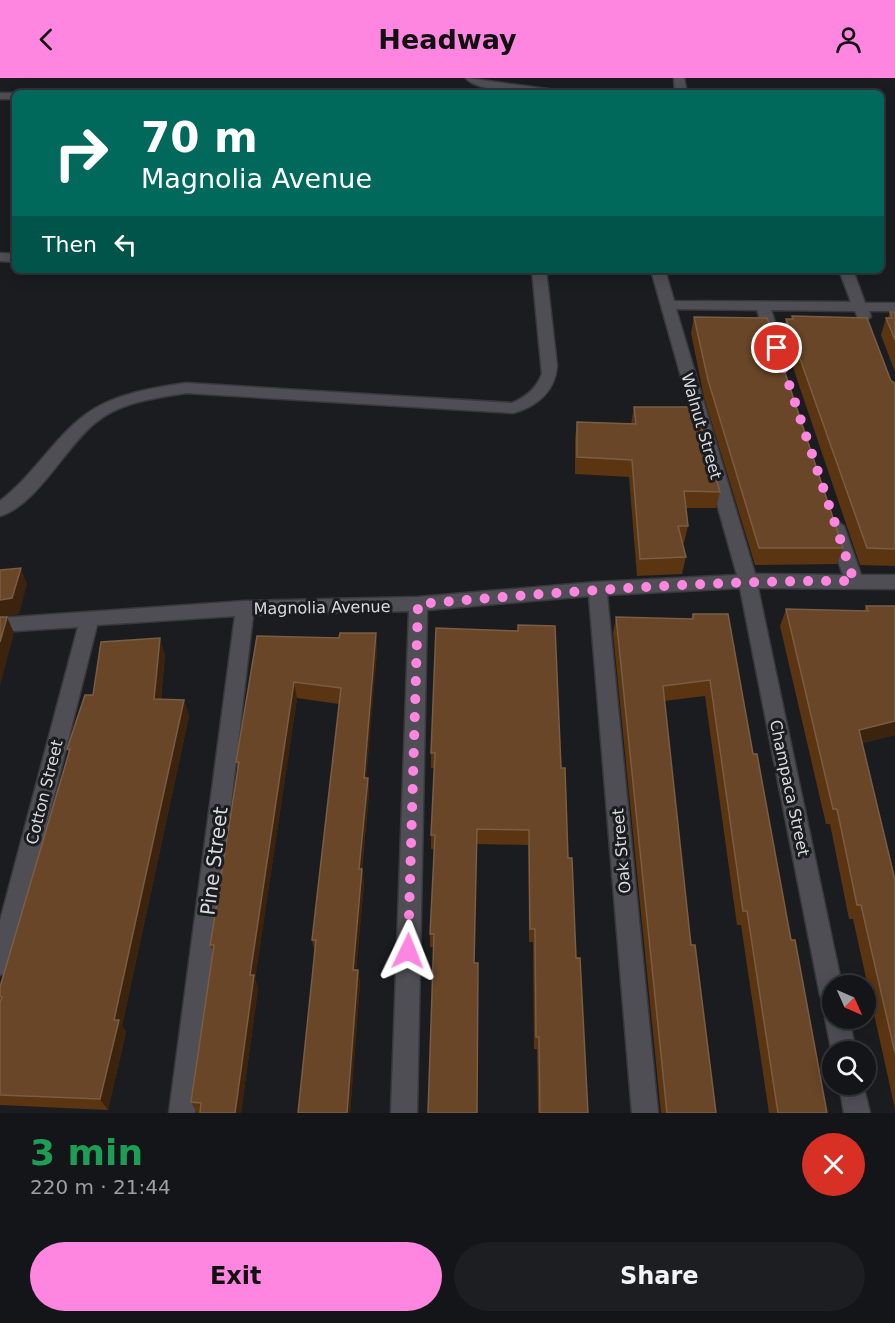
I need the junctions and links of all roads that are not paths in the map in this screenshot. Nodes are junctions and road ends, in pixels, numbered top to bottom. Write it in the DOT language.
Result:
graph roads {
  1 [pos="471,78"];
  2 [pos="533,90"];
  3 [pos="538,273"];
  4 [pos="659,273"];
  5 [pos="847,273"];
  6 [pos="667,305"];
  7 [pos="763,306"];
  8 [pos="860,307"];
  9 [pos="895,307"];
  10 [pos="868,327"];
  11 [pos="777,350"];
  12 [pos="0,510"];
  13 [pos="832,515"];
  14 [pos="748,581"];
  15 [pos="854,581"];
  16 [pos="895,582"];
  17 [pos="597,589"];
  18 [pos="418,604"];
  19 [pos="245,608"];
  20 [pos="89,619"];
  21 [pos="0,625"];
  22 [pos="0,964"];
  23 [pos="828,975"];
  24 [pos="853,1095"];
  25 [pos="182,1113"];
  26 [pos="404,1113"];
  27 [pos="645,1113"];
  28 [pos="857,1113"];
  1 -- 2 [label="street"];
  3 -- 12 [label="street"];
  4 -- 6 [label="street, Walnut Street"];
  5 -- 8 [label="street"];
  6 -- 7 [label="street"];
  6 -- 14 [label="street, Walnut Street"];
  7 -- 8 [label="street"];
  7 -- 11 [label="street"];
  8 -- 9 [label="street"];
  8 -- 10 [label="street"];
  13 -- 15 [label="street"];
  14 -- 15 [label="street, Magnolia Avenue"];
  14 -- 17 [label="street, Magnolia Avenue"];
  14 -- 23 [label="street, Champaca Street"];
  15 -- 16 [label="street, Magnolia Avenue"];
  17 -- 18 [label="street, Magnolia Avenue"];
  17 -- 27 [label="street, Oak Street"];
  18 -- 19 [label="street, Magnolia Avenue"];
  18 -- 26 [label="street"];
  19 -- 20 [label="street, Magnolia Avenue"];
  19 -- 25 [label="street, Pine Street"];
  20 -- 21 [label="street, Magnolia Avenue"];
  20 -- 22 [label="street, Cotton Street"];
  24 -- 28 [label="street"];
}
